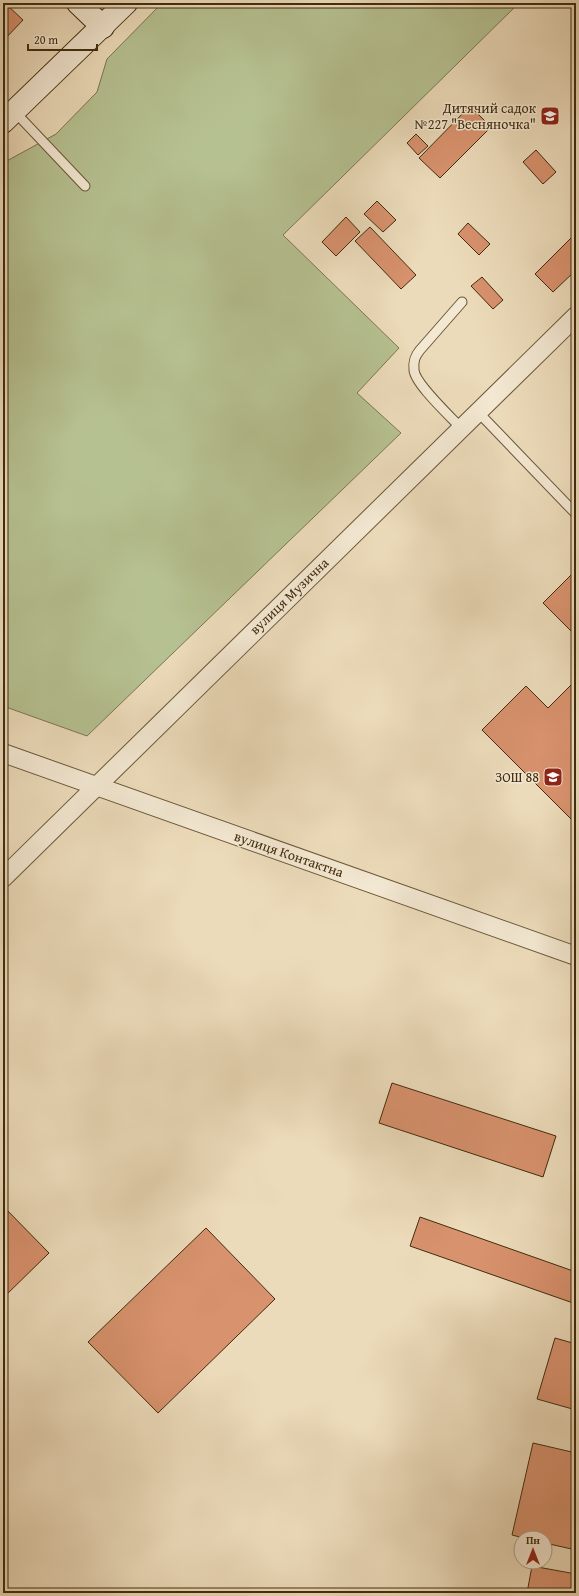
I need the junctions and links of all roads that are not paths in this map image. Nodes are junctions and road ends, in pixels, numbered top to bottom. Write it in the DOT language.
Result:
graph roads {
  1 [pos="78,3"];
  2 [pos="126,3"];
  3 [pos="102,27"];
  4 [pos="8,116"];
  5 [pos="85,186"];
  6 [pos="462,302"];
  7 [pos="576,316"];
  8 [pos="478,412"];
  9 [pos="461,428"];
  10 [pos="576,514"];
  11 [pos="3,753"];
  12 [pos="95,786"];
  13 [pos="3,878"];
  14 [pos="576,956"];
  1 -- 3 [label="street"];
  2 -- 3 [label="street"];
  3 -- 4 [label="street"];
  4 -- 5 [label="lane"];
  6 -- 9 [label="lane"];
  7 -- 8 [label="street, вулиця Музична"];
  8 -- 9 [label="street, вулиця Музична"];
  8 -- 10 [label="lane"];
  9 -- 12 [label="street, вулиця Музична"];
  11 -- 12 [label="street, вулиця Контактна"];
  12 -- 13 [label="street, вулиця Музична"];
  12 -- 14 [label="street, вулиця Контактна"];
}
